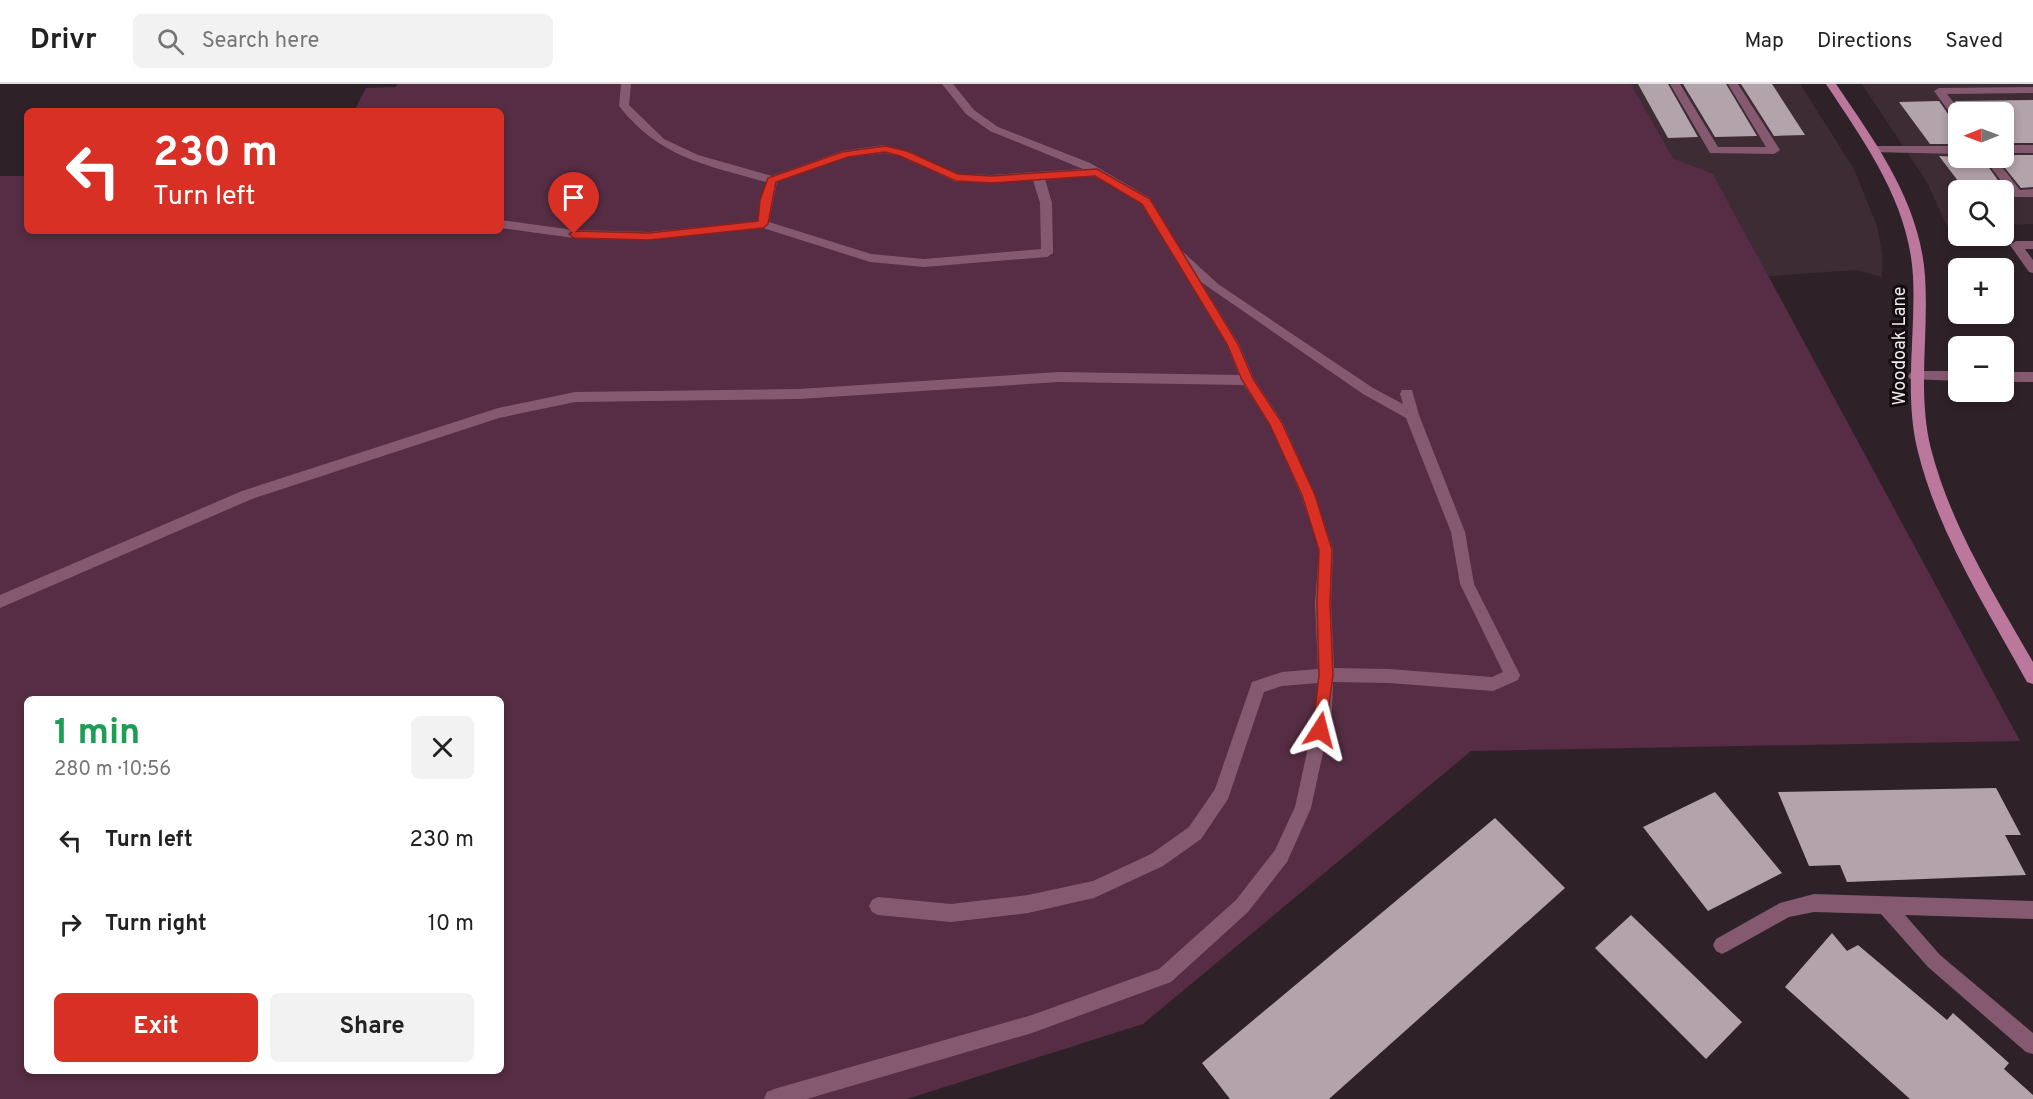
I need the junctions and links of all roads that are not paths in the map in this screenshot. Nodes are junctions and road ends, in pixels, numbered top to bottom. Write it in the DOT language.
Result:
graph roads {
  1 [pos="626,84"];
  2 [pos="947,84"];
  3 [pos="1675,84"];
  4 [pos="1733,84"];
  5 [pos="1831,84"];
  6 [pos="1936,88"];
  7 [pos="2033,90"];
  8 [pos="1948,104"];
  9 [pos="2014,149"];
  10 [pos="2033,149"];
  11 [pos="1875,150"];
  12 [pos="1948,150"];
  13 [pos="1997,168"];
  14 [pos="1097,172"];
  15 [pos="1038,176"];
  16 [pos="772,180"];
  17 [pos="2033,193"];
  18 [pos="504,224"];
  19 [pos="763,224"];
  20 [pos="2033,245"];
  21 [pos="1177,253"];
  22 [pos="2033,269"];
  23 [pos="1916,376"];
  24 [pos="1948,376"];
  25 [pos="2014,377"];
  26 [pos="2033,377"];
  27 [pos="1248,380"];
  28 [pos="1407,394"];
  29 [pos="1412,415"];
  30 [pos="0,602"];
  31 [pos="1326,675"];
  32 [pos="2033,677"];
  33 [pos="878,906"];
  34 [pos="1886,906"];
  35 [pos="2033,910"];
  36 [pos="1722,945"];
  37 [pos="2033,1045"];
  38 [pos="774,1099"];
  1 -- 16 [label="lane"];
  2 -- 14 [label="lane"];
  3 -- 4 [label="lane"];
  5 -- 11 [label="street, Woodoak Lane"];
  6 -- 7 [label="lane"];
  6 -- 8 [label="lane"];
  9 -- 10 [label="lane"];
  11 -- 12 [label="lane"];
  11 -- 23 [label="street, Woodoak Lane"];
  13 -- 17 [label="lane"];
  14 -- 15 [label="lane"];
  14 -- 21 [label="lane"];
  15 -- 16 [label="lane"];
  15 -- 19 [label="lane"];
  16 -- 19 [label="lane"];
  18 -- 19 [label="lane"];
  20 -- 22 [label="lane"];
  21 -- 27 [label="lane"];
  21 -- 29 [label="lane"];
  23 -- 24 [label="lane"];
  23 -- 32 [label="street, Woodoak Lane"];
  25 -- 26 [label="lane"];
  27 -- 30 [label="lane"];
  27 -- 31 [label="lane"];
  28 -- 29 [label="lane"];
  29 -- 31 [label="lane"];
  31 -- 33 [label="lane"];
  31 -- 38 [label="lane"];
  34 -- 35 [label="lane"];
  34 -- 36 [label="lane"];
  34 -- 37 [label="lane"];
}
